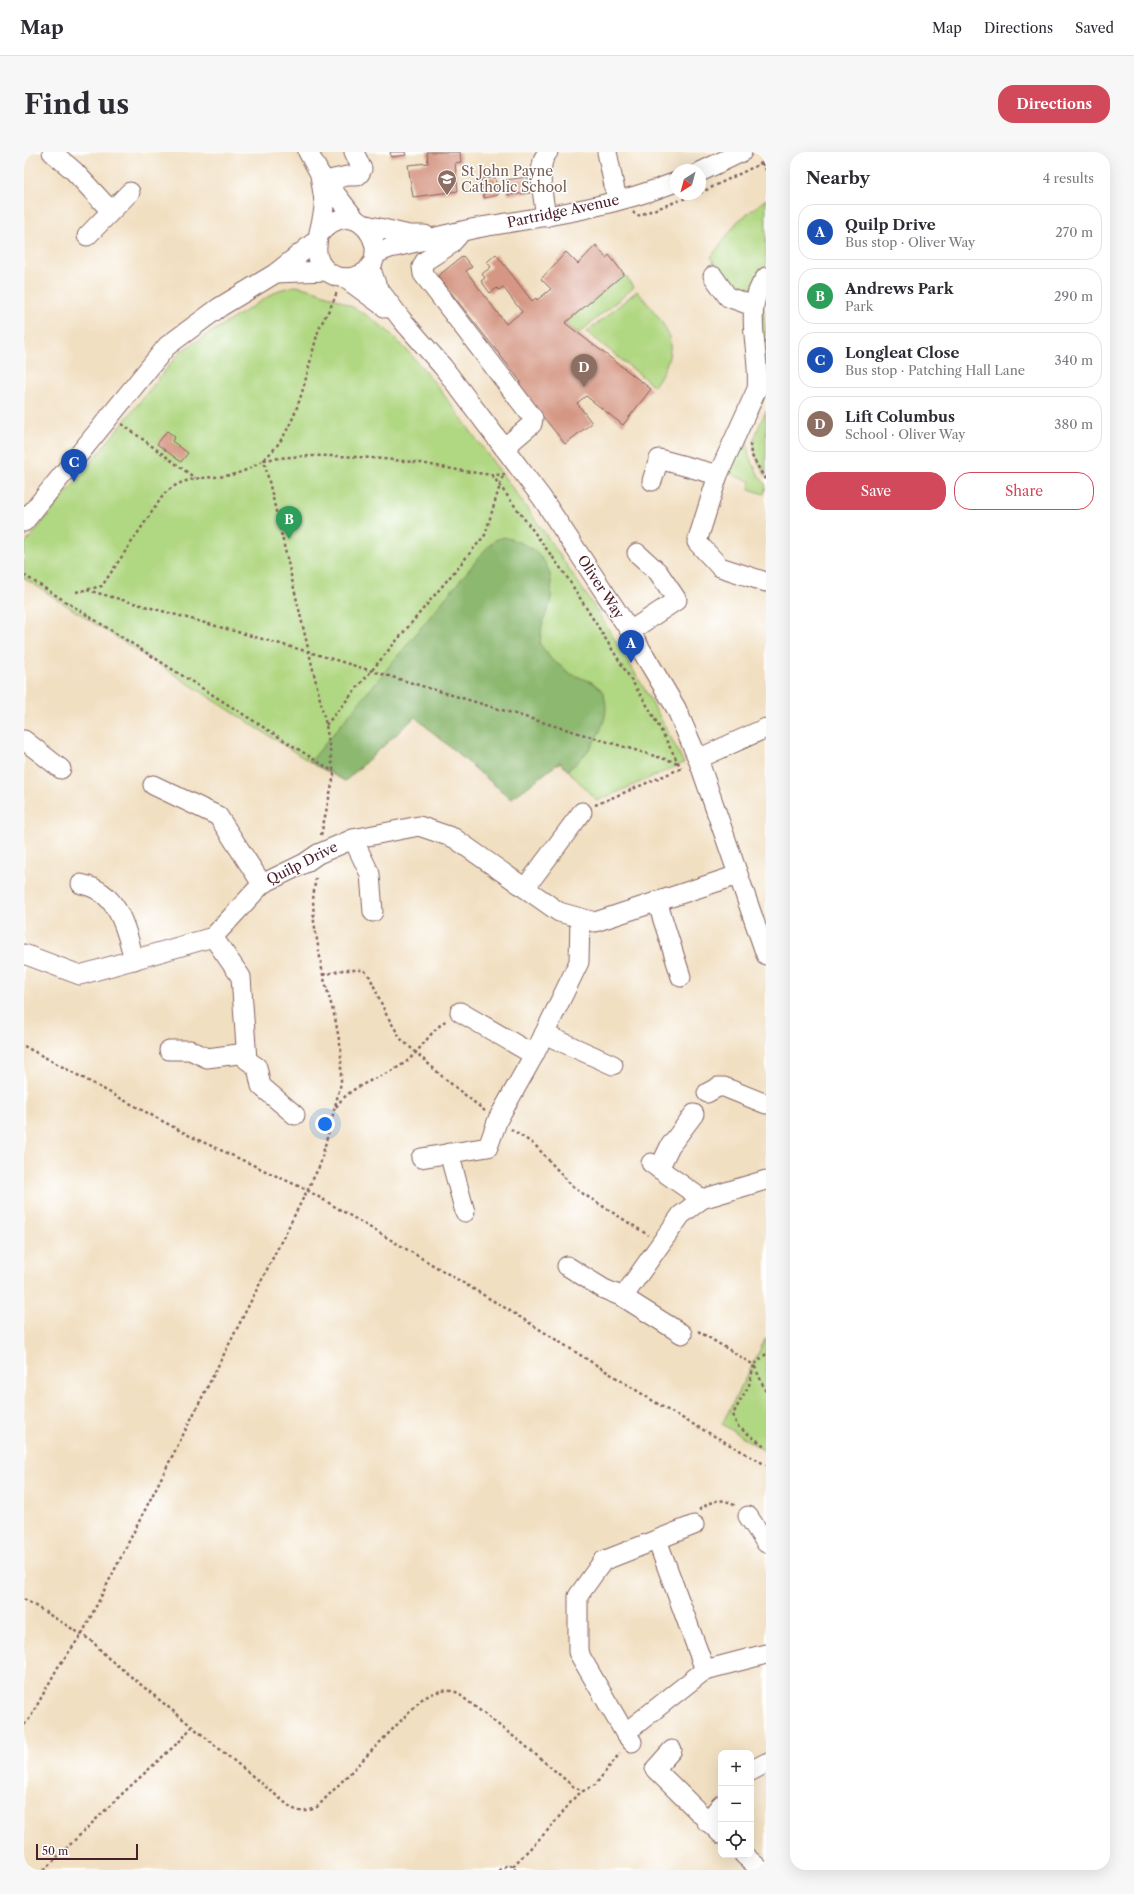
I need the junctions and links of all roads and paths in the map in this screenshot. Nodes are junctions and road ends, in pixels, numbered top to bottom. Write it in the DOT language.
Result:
graph roads {
  1 [pos="52,152"];
  2 [pos="308,152"];
  3 [pos="354,152"];
  4 [pos="548,152"];
  5 [pos="608,152"];
  6 [pos="742,152"];
  7 [pos="766,161"];
  8 [pos="762,163"];
  9 [pos="706,169"];
  10 [pos="766,170"];
  11 [pos="323,178"];
  12 [pos="670,184"];
  13 [pos="706,190"];
  14 [pos="130,192"];
  15 [pos="617,200"];
  16 [pos="111,211"];
  17 [pos="546,217"];
  18 [pos="359,222"];
  19 [pos="454,234"];
  20 [pos="87,236"];
  21 [pos="319,237"];
  22 [pos="372,260"];
  23 [pos="326,271"];
  24 [pos="276,273"];
  25 [pos="713,276"];
  26 [pos="766,277"];
  27 [pos="341,284"];
  28 [pos="753,306"];
  29 [pos="402,320"];
  30 [pos="111,416"];
  31 [pos="750,439"];
  32 [pos="504,448"];
  33 [pos="264,460"];
  34 [pos="492,474"];
  35 [pos="718,475"];
  36 [pos="196,478"];
  37 [pos="652,481"];
  38 [pos="766,481"];
  39 [pos="500,486"];
  40 [pos="24,522"];
  41 [pos="637,553"];
  42 [pos="24,575"];
  43 [pos="766,582"];
  44 [pos="86,590"];
  45 [pos="76,592"];
  46 [pos="630,631"];
  47 [pos="309,652"];
  48 [pos="372,671"];
  49 [pos="326,725"];
  50 [pos="766,729"];
  51 [pos="24,740"];
  52 [pos="698,759"];
  53 [pos="678,763"];
  54 [pos="681,768"];
  55 [pos="61,769"];
  56 [pos="334,772"];
  57 [pos="153,785"];
  58 [pos="582,812"];
  59 [pos="353,839"];
  60 [pos="318,854"];
  61 [pos="738,875"];
  62 [pos="81,884"];
  63 [pos="262,884"];
  64 [pos="525,888"];
  65 [pos="657,901"];
  66 [pos="373,912"];
  67 [pos="580,918"];
  68 [pos="213,937"];
  69 [pos="24,954"];
  70 [pos="766,955"];
  71 [pos="134,960"];
  72 [pos="323,975"];
  73 [pos="681,977"];
  74 [pos="460,1012"];
  75 [pos="544,1034"];
  76 [pos="24,1046"];
  77 [pos="169,1050"];
  78 [pos="418,1053"];
  79 [pos="534,1055"];
  80 [pos="247,1057"];
  81 [pos="613,1065"];
  82 [pos="707,1093"];
  83 [pos="766,1104"];
  84 [pos="335,1109"];
  85 [pos="295,1114"];
  86 [pos="694,1114"];
  87 [pos="498,1120"];
  88 [pos="449,1153"];
  89 [pos="421,1158"];
  90 [pos="766,1180"];
  91 [pos="307,1190"];
  92 [pos="702,1199"];
  93 [pos="465,1212"];
  94 [pos="659,1243"];
  95 [pos="568,1266"];
  96 [pos="623,1297"];
  97 [pos="682,1334"];
  98 [pos="766,1354"];
  99 [pos="754,1365"];
  100 [pos="766,1392"];
  101 [pos="766,1447"];
  102 [pos="766,1465"];
  103 [pos="748,1516"];
  104 [pos="694,1525"];
  105 [pos="657,1540"];
  106 [pos="766,1543"];
  107 [pos="24,1600"];
  108 [pos="82,1634"];
  109 [pos="766,1654"];
  110 [pos="705,1670"];
  111 [pos="24,1725"];
  112 [pos="192,1726"];
  113 [pos="626,1743"];
  114 [pos="672,1750"];
  115 [pos="766,1763"];
  116 [pos="754,1769"];
  117 [pos="583,1791"];
  118 [pos="718,1815"];
  119 [pos="714,1828"];
  120 [pos="747,1858"];
  121 [pos="514,1866"];
  122 [pos="44,1870"];
  123 [pos="498,1870"];
  124 [pos="516,1870"];
  125 [pos="761,1870"];
  1 -- 16 [label="street"];
  2 -- 11 [label="street"];
  3 -- 11 [label="street"];
  4 -- 17 [label="street"];
  5 -- 15 [label="street"];
  6 -- 9 [label="street"];
  7 -- 8 [label="path"];
  8 -- 10 [label="path"];
  8 -- 13 [label="path"];
  11 -- 18 [label="street"];
  11 -- 21 [label="street"];
  12 -- 15 [label="street, Partridge Avenue"];
  14 -- 16 [label="street"];
  15 -- 17 [label="street, Partridge Avenue"];
  16 -- 20 [label="street"];
  17 -- 19 [label="street, Partridge Avenue"];
  18 -- 19 [label="street, Partridge Avenue"];
  18 -- 21 [label="street"];
  18 -- 22 [label="street"];
  19 -- 22 [label="street, Partridge Avenue"];
  19 -- 32 [label="street"];
  21 -- 23 [label="street"];
  21 -- 24 [label="street"];
  22 -- 27 [label="street"];
  22 -- 29 [label="street, Oliver Way"];
  23 -- 24 [label="street"];
  23 -- 27 [label="street"];
  24 -- 30 [label="street"];
  25 -- 28 [label="street"];
  26 -- 28 [label="street"];
  27 -- 29 [label="street, Oliver Way"];
  27 -- 33 [label="path"];
  28 -- 35 [label="street"];
  29 -- 32 [label="street, Oliver Way"];
  30 -- 36 [label="path"];
  30 -- 40 [label="street"];
  31 -- 38 [label="path"];
  32 -- 46 [label="street, Oliver Way"];
  33 -- 34 [label="path"];
  33 -- 36 [label="path"];
  33 -- 47 [label="path"];
  34 -- 39 [label="path"];
  34 -- 39 [label="path"];
  35 -- 37 [label="street"];
  35 -- 43 [label="street"];
  36 -- 44 [label="path"];
  39 -- 48 [label="path"];
  39 -- 53 [label="path"];
  41 -- 46 [label="street"];
  42 -- 56 [label="path"];
  44 -- 45 [label="path"];
  44 -- 47 [label="path"];
  46 -- 52 [label="street, Oliver Way"];
  47 -- 48 [label="path"];
  47 -- 49 [label="path"];
  48 -- 49 [label="path"];
  48 -- 53 [label="path"];
  49 -- 56 [label="path"];
  50 -- 52 [label="street"];
  51 -- 55 [label="street"];
  52 -- 54 [label="path"];
  52 -- 61 [label="street, Oliver Way"];
  53 -- 54 [label="path"];
  54 -- 58 [label="path"];
  56 -- 60 [label="path"];
  57 -- 63 [label="street"];
  58 -- 64 [label="street"];
  59 -- 60 [label="street, Quilp Drive"];
  59 -- 64 [label="street, Quilp Drive"];
  59 -- 66 [label="street, Quilp Drive"];
  60 -- 63 [label="street, Quilp Drive"];
  60 -- 72 [label="path"];
  61 -- 65 [label="street, Quilp Drive"];
  61 -- 70 [label="street, Oliver Way"];
  62 -- 71 [label="street"];
  63 -- 68 [label="street, Quilp Drive"];
  64 -- 67 [label="street, Quilp Drive"];
  65 -- 67 [label="street, Quilp Drive"];
  65 -- 73 [label="street"];
  67 -- 75 [label="street"];
  68 -- 71 [label="street"];
  68 -- 80 [label="street"];
  69 -- 71 [label="street"];
  72 -- 78 [label="path"];
  72 -- 84 [label="path"];
  74 -- 78 [label="path"];
  74 -- 79 [label="street"];
  75 -- 79 [label="street"];
  75 -- 81 [label="street"];
  76 -- 91 [label="path"];
  77 -- 80 [label="street"];
  78 -- 84 [label="path"];
  78 -- 87 [label="path"];
  79 -- 87 [label="street"];
  80 -- 85 [label="street"];
  82 -- 83 [label="street"];
  84 -- 91 [label="path"];
  86 -- 92 [label="street"];
  87 -- 88 [label="street"];
  87 -- 94 [label="path"];
  88 -- 89 [label="street"];
  88 -- 93 [label="street"];
  90 -- 92 [label="street"];
  91 -- 102 [label="path"];
  91 -- 108 [label="path"];
  92 -- 94 [label="street"];
  94 -- 96 [label="street"];
  95 -- 96 [label="street"];
  96 -- 97 [label="street"];
  97 -- 99 [label="path"];
  98 -- 99 [label="path"];
  99 -- 100 [label="path"];
  99 -- 101 [label="path"];
  103 -- 104 [label="path"];
  103 -- 106 [label="street"];
  104 -- 105 [label="street"];
  105 -- 110 [label="street"];
  105 -- 113 [label="street"];
  107 -- 108 [label="path"];
  108 -- 111 [label="path"];
  108 -- 112 [label="path"];
  109 -- 110 [label="street"];
  110 -- 113 [label="street"];
  112 -- 117 [label="path"];
  112 -- 122 [label="path"];
  113 -- 117 [label="path"];
  114 -- 119 [label="street"];
  115 -- 116 [label="street"];
  117 -- 121 [label="path"];
  118 -- 119 [label="street"];
  120 -- 125 [label="street"];
  121 -- 123 [label="path"];
  121 -- 124 [label="path"];
}
